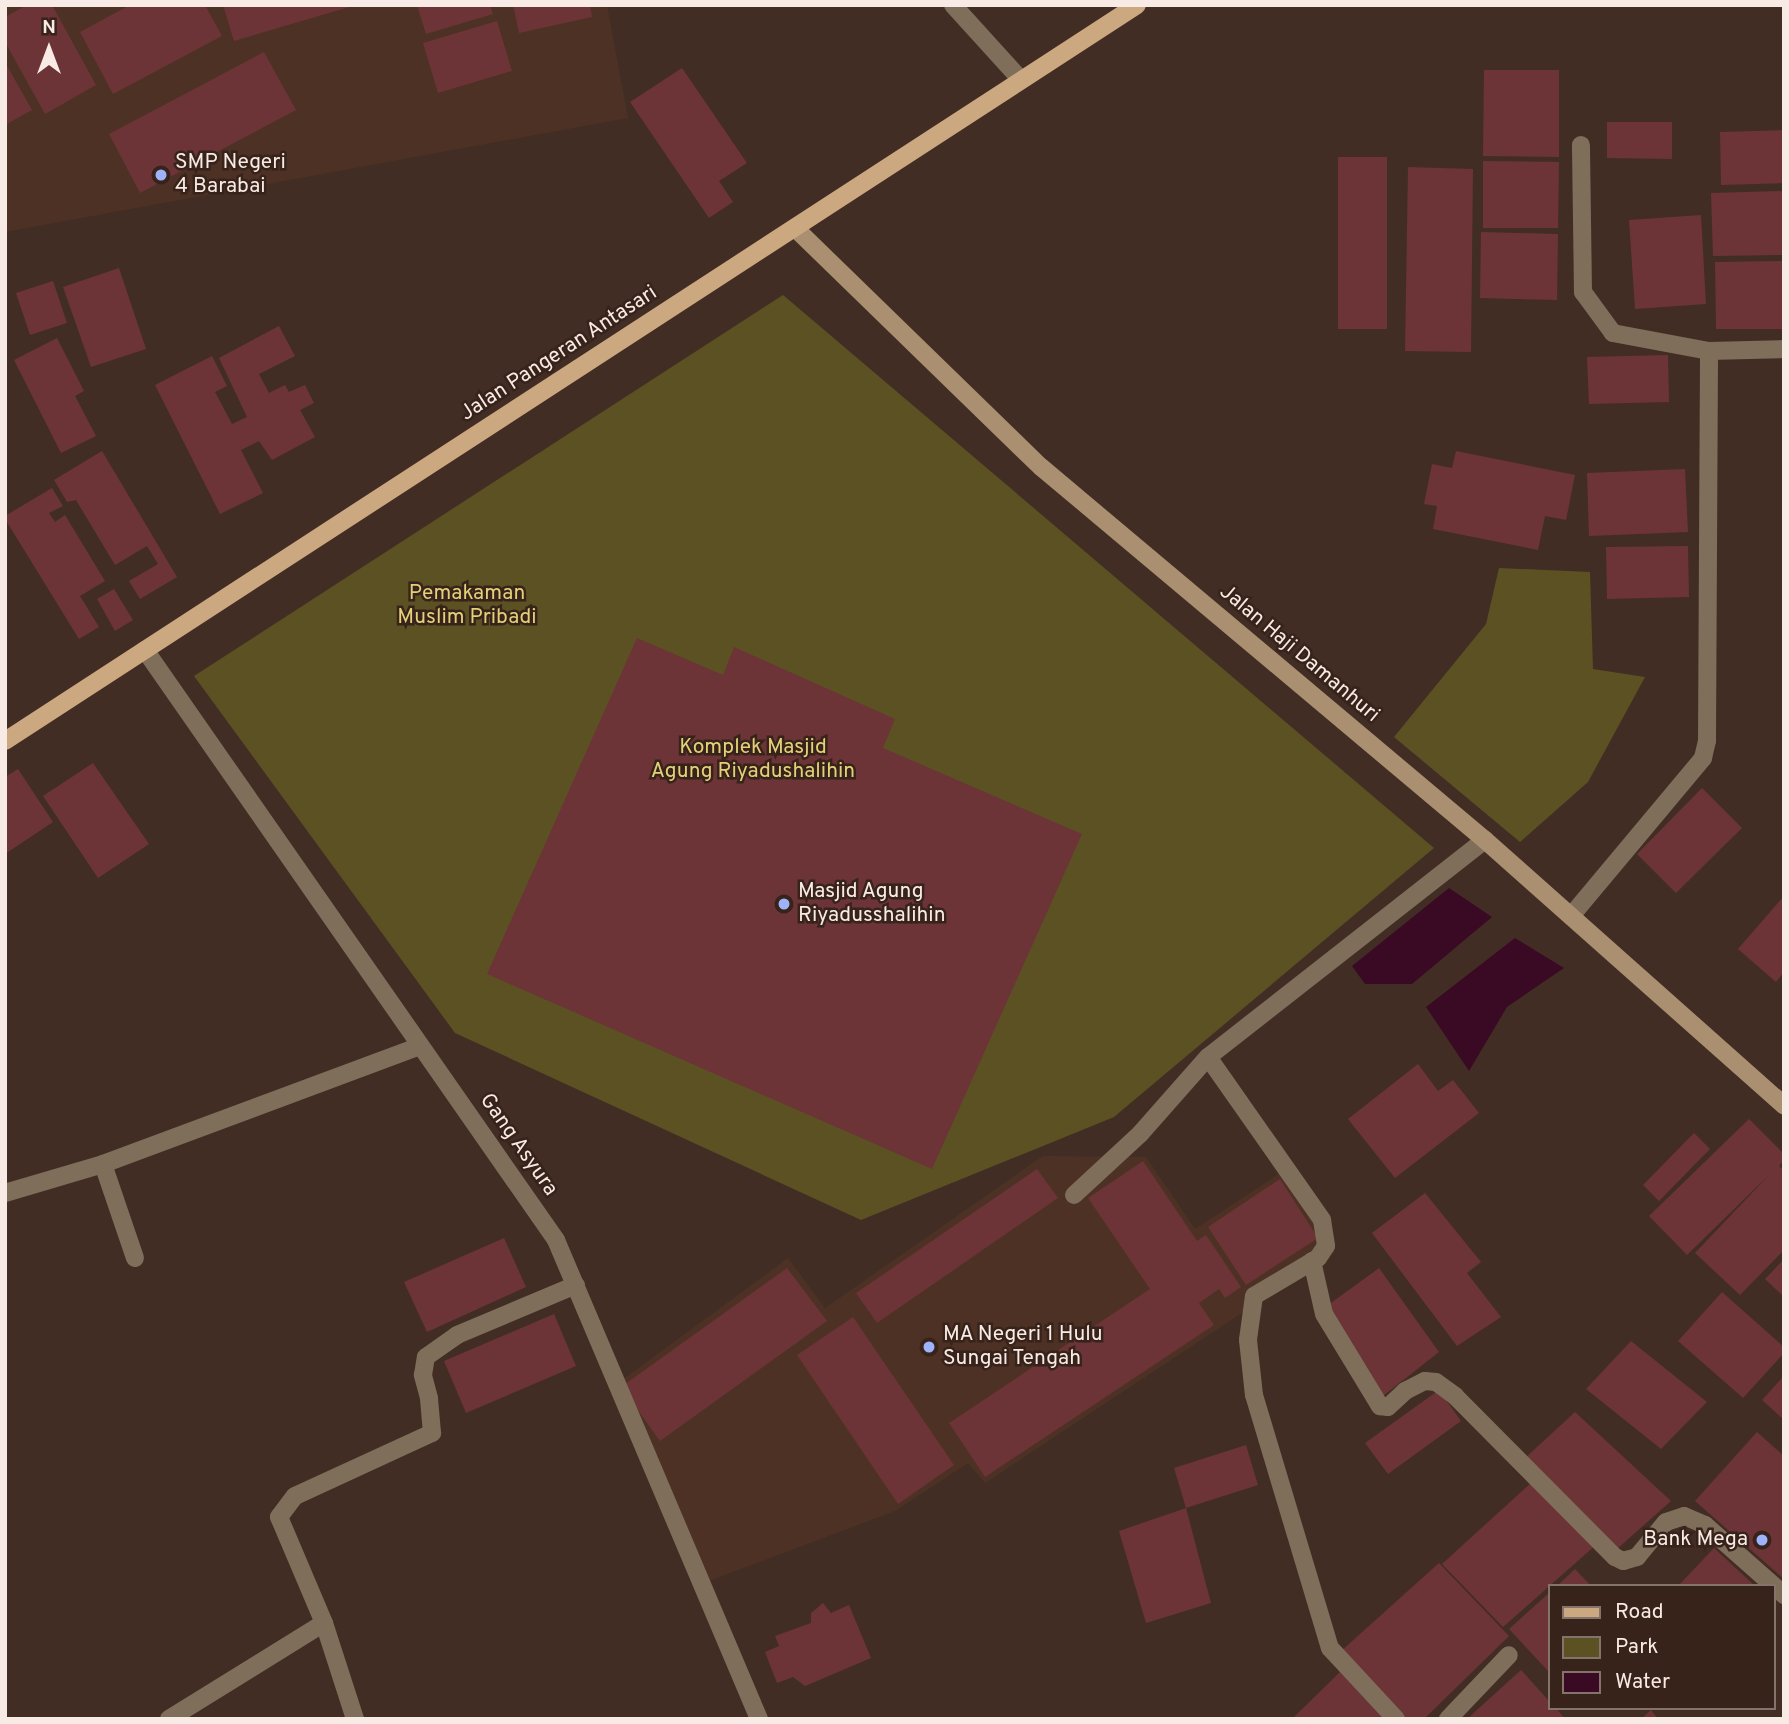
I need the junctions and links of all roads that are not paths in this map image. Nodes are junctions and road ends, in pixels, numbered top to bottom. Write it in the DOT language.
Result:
graph roads {
  1 [pos="953,5"];
  2 [pos="1137,5"];
  3 [pos="1021,80"];
  4 [pos="1581,145"];
  5 [pos="795,228"];
  6 [pos="1784,349"];
  7 [pos="1710,351"];
  8 [pos="145,650"];
  9 [pos="5,741"];
  10 [pos="1485,840"];
  11 [pos="1571,916"];
  12 [pos="420,1046"];
  13 [pos="1208,1056"];
  14 [pos="1784,1105"];
  15 [pos="103,1164"];
  16 [pos="5,1193"];
  17 [pos="1074,1195"];
  18 [pos="135,1258"];
  19 [pos="1312,1261"];
  20 [pos="576,1285"];
  21 [pos="1772,1584"];
  22 [pos="324,1623"];
  23 [pos="1509,1655"];
  24 [pos="169,1719"];
  25 [pos="355,1719"];
  26 [pos="759,1719"];
  27 [pos="1396,1719"];
  28 [pos="1448,1719"];
  1 -- 3 [label="street"];
  2 -- 3 [label="main road, Jalan Pangeran Antasari"];
  3 -- 5 [label="main road, Jalan Pangeran Antasari"];
  4 -- 7 [label="street"];
  5 -- 8 [label="main road, Jalan Pangeran Antasari"];
  5 -- 10 [label="street, Jalan Haji Damanhuri"];
  6 -- 7 [label="street"];
  7 -- 11 [label="street"];
  8 -- 9 [label="main road, Jalan Pangeran Antasari"];
  8 -- 12 [label="street, Gang Asyura"];
  10 -- 11 [label="street, Jalan Haji Damanhuri"];
  10 -- 13 [label="street"];
  11 -- 14 [label="street, Jalan Haji Damanhuri"];
  12 -- 15 [label="street"];
  12 -- 20 [label="street, Gang Asyura"];
  13 -- 17 [label="street"];
  13 -- 19 [label="street"];
  15 -- 16 [label="street"];
  15 -- 18 [label="street"];
  19 -- 21 [label="street"];
  19 -- 27 [label="street"];
  20 -- 22 [label="street"];
  20 -- 26 [label="street, Gang Asyura"];
  22 -- 24 [label="street"];
  22 -- 25 [label="street"];
  23 -- 28 [label="street"];
}
